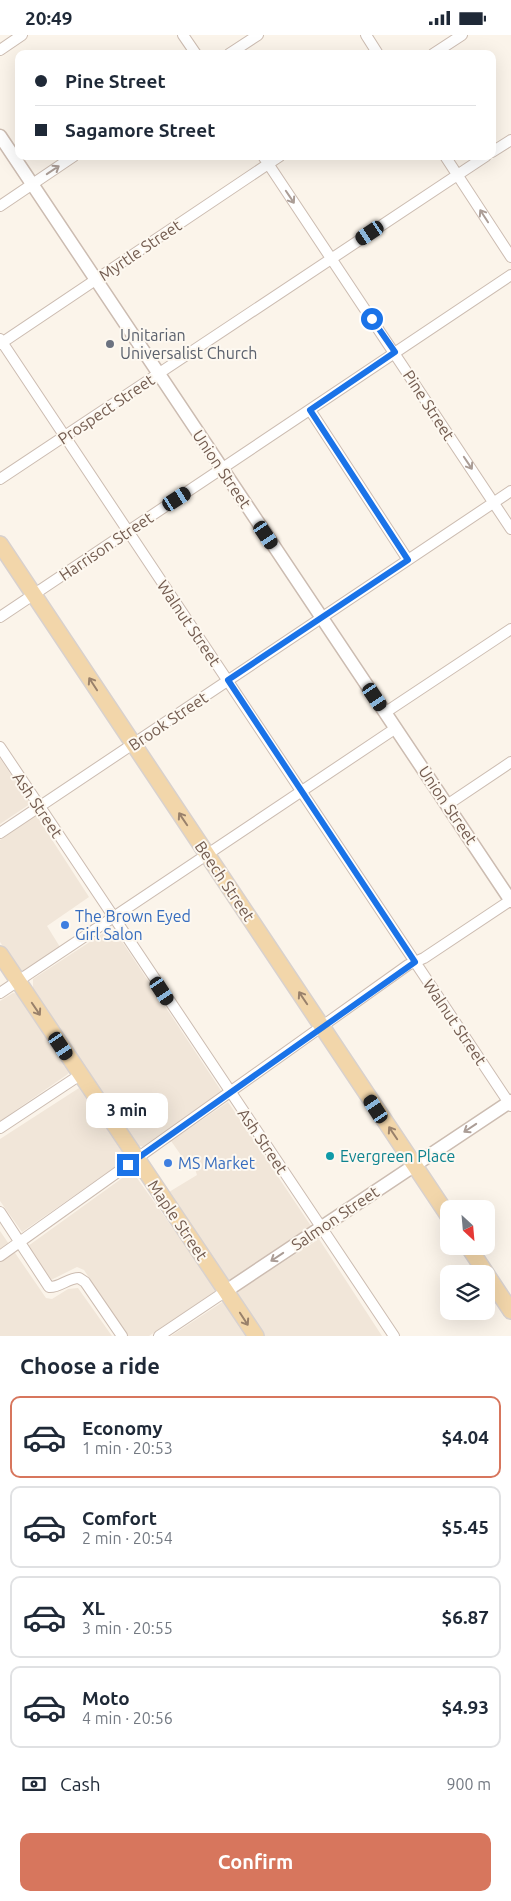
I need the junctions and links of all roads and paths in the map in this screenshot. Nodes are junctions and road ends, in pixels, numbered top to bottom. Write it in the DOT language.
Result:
graph roads {
  1 [pos="22,35"];
  2 [pos="183,35"];
  3 [pos="258,35"];
  4 [pos="366,35"];
  5 [pos="462,35"];
  6 [pos="0,50"];
  7 [pos="193,50"];
  8 [pos="235,50"];
  9 [pos="375,50"];
  10 [pos="439,50"];
  11 [pos="0,136"];
  12 [pos="511,140"];
  13 [pos="496,149"];
  14 [pos="15,159"];
  15 [pos="16,160"];
  16 [pos="68,160"];
  17 [pos="266,160"];
  18 [pos="448,160"];
  19 [pos="480,160"];
  20 [pos="458,175"];
  21 [pos="32,185"];
  22 [pos="0,206"];
  23 [pos="511,257"];
  24 [pos="332,259"];
  25 [pos="511,275"];
  26 [pos="95,280"];
  27 [pos="1,342"];
  28 [pos="395,352"];
  29 [pos="158,374"];
  30 [pos="310,410"];
  31 [pos="65,436"];
  32 [pos="222,469"];
  33 [pos="0,479"];
  34 [pos="511,491"];
  35 [pos="494,503"];
  36 [pos="511,529"];
  37 [pos="128,531"];
  38 [pos="0,544"];
  39 [pos="408,560"];
  40 [pos="34,594"];
  41 [pos="0,617"];
  42 [pos="321,618"];
  43 [pos="511,629"];
  44 [pos="228,680"];
  45 [pos="386,712"];
  46 [pos="396,728"];
  47 [pos="133,745"];
  48 [pos="0,747"];
  49 [pos="511,763"];
  50 [pos="302,792"];
  51 [pos="447,805"];
  52 [pos="39,806"];
  53 [pos="0,833"];
  54 [pos="208,855"];
  55 [pos="511,900"];
  56 [pos="114,917"];
  57 [pos="0,954"];
  58 [pos="415,962"];
  59 [pos="18,981"];
  60 [pos="0,993"];
  61 [pos="322,1026"];
  62 [pos="80,1075"];
  63 [pos="230,1092"];
  64 [pos="510,1103"];
  65 [pos="0,1127"];
  66 [pos="137,1158"];
  67 [pos="414,1165"];
  68 [pos="440,1204"];
  69 [pos="0,1212"];
  70 [pos="321,1227"];
  71 [pos="20,1243"];
  72 [pos="474,1255"];
  73 [pos="0,1256"];
  74 [pos="226,1291"];
  75 [pos="511,1311"];
  76 [pos="122,1336"];
  77 [pos="159,1336"];
  78 [pos="256,1336"];
  79 [pos="394,1336"];
  1 -- 6 [label="street"];
  2 -- 7 [label="street"];
  3 -- 8 [label="street"];
  4 -- 9 [label="street"];
  5 -- 10 [label="street"];
  11 -- 14 [label="street, Union Street"];
  12 -- 13 [label="street"];
  15 -- 21 [label="street, Union Street"];
  21 -- 16 [label="street, one-way"];
  17 -- 24 [label="street, Pine Street, one-way"];
  17 -- 26 [label="street, Myrtle Street"];
  18 -- 20 [label="street"];
  19 -- 20 [label="street, Prospect Street"];
  23 -- 20 [label="street, one-way"];
  20 -- 24 [label="street, Prospect Street"];
  21 -- 22 [label="street"];
  21 -- 26 [label="street, Union Street"];
  24 -- 28 [label="street, Pine Street"];
  24 -- 29 [label="street, Prospect Street"];
  25 -- 28 [label="street, Harrison Street"];
  26 -- 27 [label="street, Myrtle Street"];
  26 -- 29 [label="street, Union Street"];
  27 -- 31 [label="street, Walnut Street"];
  28 -- 30 [label="street, Harrison Street"];
  28 -- 35 [label="street, Pine Street, one-way"];
  29 -- 31 [label="street, Prospect Street"];
  29 -- 32 [label="street, Union Street"];
  30 -- 32 [label="street, Harrison Street"];
  30 -- 39 [label="street"];
  31 -- 33 [label="street, Prospect Street"];
  31 -- 37 [label="street, Walnut Street"];
  32 -- 37 [label="street, Harrison Street"];
  32 -- 42 [label="street, Union Street"];
  34 -- 35 [label="street, Brook Street"];
  35 -- 36 [label="street, Pine Street"];
  35 -- 39 [label="street, Brook Street"];
  37 -- 40 [label="street, Harrison Street"];
  37 -- 44 [label="street, Walnut Street"];
  38 -- 40 [label="main road, Beech Street"];
  39 -- 42 [label="street, Brook Street"];
  40 -- 41 [label="street, Harrison Street"];
  47 -- 40 [label="main road, Beech Street, one-way"];
  42 -- 44 [label="street, Brook Street"];
  42 -- 45 [label="street, Union Street"];
  43 -- 45 [label="street"];
  44 -- 47 [label="street, Brook Street"];
  44 -- 50 [label="street, Walnut Street"];
  45 -- 46 [label="street, Union Street"];
  46 -- 50 [label="street"];
  46 -- 51 [label="street, Union Street"];
  47 -- 52 [label="street, Brook Street"];
  54 -- 47 [label="main road, Beech Street, one-way"];
  48 -- 52 [label="street, Ash Street"];
  49 -- 51 [label="street"];
  50 -- 54 [label="street"];
  50 -- 58 [label="street, Walnut Street"];
  51 -- 55 [label="street, Union Street"];
  52 -- 53 [label="street, Brook Street"];
  52 -- 56 [label="street, Ash Street"];
  54 -- 56 [label="street"];
  61 -- 54 [label="main road, Beech Street, one-way"];
  55 -- 58 [label="street"];
  56 -- 59 [label="street"];
  56 -- 63 [label="street, Ash Street"];
  57 -- 59 [label="main road, Maple Street"];
  58 -- 61 [label="street"];
  58 -- 64 [label="street, Walnut Street"];
  59 -- 60 [label="street"];
  59 -- 62 [label="main road, Maple Street, one-way"];
  61 -- 63 [label="street"];
  67 -- 61 [label="main road, Beech Street, one-way"];
  62 -- 65 [label="street"];
  62 -- 66 [label="main road, Maple Street"];
  63 -- 66 [label="street"];
  63 -- 70 [label="street, Ash Street"];
  64 -- 67 [label="street, Salmon Street, one-way"];
  66 -- 71 [label="street"];
  66 -- 74 [label="main road, Maple Street"];
  67 -- 68 [label="main road, Beech Street"];
  67 -- 70 [label="street, Salmon Street"];
  69 -- 71 [label="street"];
  70 -- 74 [label="street, Salmon Street, one-way"];
  70 -- 79 [label="street, Ash Street"];
  71 -- 73 [label="street"];
  71 -- 76 [label="street"];
  72 -- 75 [label="main road"];
  74 -- 77 [label="street, Salmon Street"];
  74 -- 78 [label="main road, Maple Street, one-way"];
}
